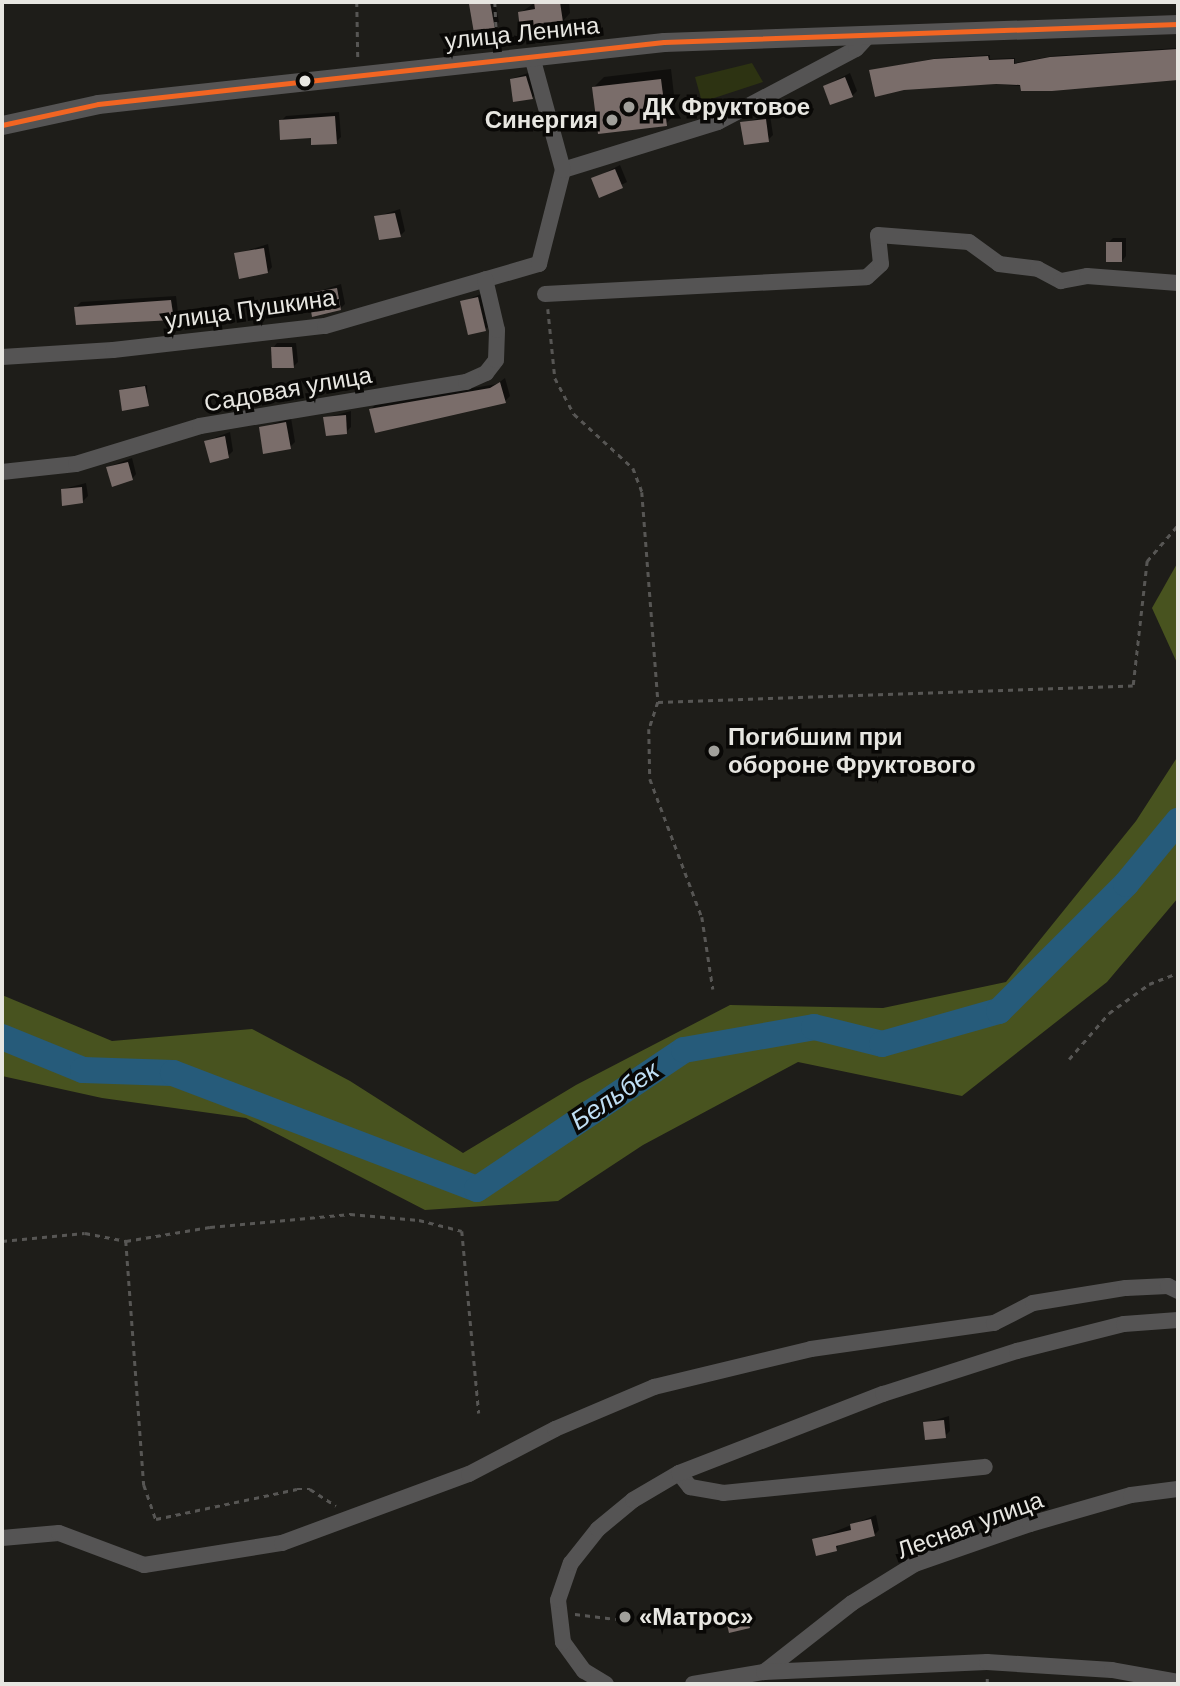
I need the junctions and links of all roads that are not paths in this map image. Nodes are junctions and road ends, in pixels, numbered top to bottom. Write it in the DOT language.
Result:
graph roads {
  1 [pos="1178,24"];
  2 [pos="869,35"];
  3 [pos="532,57"];
  4 [pos="2,125"];
  5 [pos="563,170"];
  6 [pos="485,279"];
  7 [pos="1178,283"];
  8 [pos="545,294"];
  9 [pos="2,357"];
  10 [pos="2,472"];
  11 [pos="1178,1291"];
  12 [pos="1178,1320"];
  13 [pos="985,1467"];
  14 [pos="679,1473"];
  15 [pos="1178,1489"];
  16 [pos="2,1538"];
  17 [pos="764,1672"];
  18 [pos="1178,1682"];
  19 [pos="603,1684"];
  20 [pos="693,1684"];
  1 -- 2 [label="main road, улица Ленина"];
  2 -- 3 [label="main road, улица Ленина"];
  2 -- 5 [label="street"];
  3 -- 4 [label="main road, улица Ленина"];
  3 -- 5 [label="street"];
  5 -- 6 [label="street, улица Пушкина"];
  6 -- 9 [label="street, улица Пушкина"];
  6 -- 10 [label="street, Садовая улица"];
  7 -- 8 [label="street"];
  11 -- 16 [label="street"];
  12 -- 14 [label="street"];
  13 -- 14 [label="street"];
  14 -- 19 [label="street"];
  15 -- 17 [label="street, Лесная улица"];
  17 -- 18 [label="street"];
  17 -- 20 [label="street"];
}
